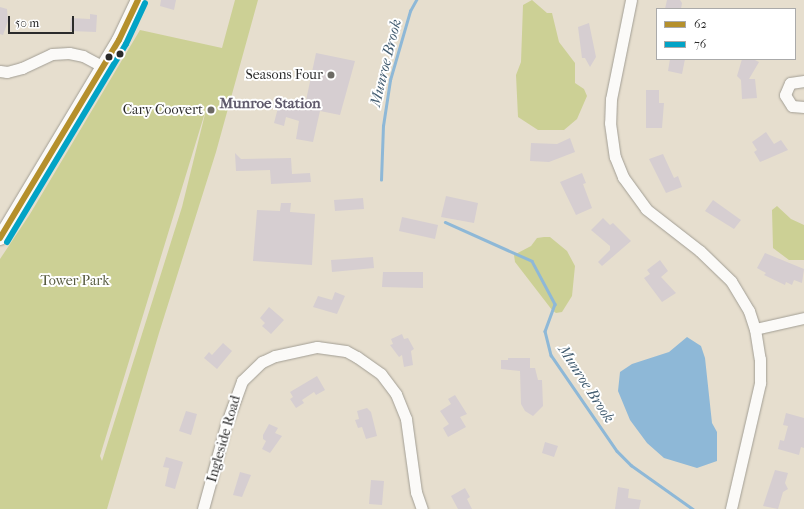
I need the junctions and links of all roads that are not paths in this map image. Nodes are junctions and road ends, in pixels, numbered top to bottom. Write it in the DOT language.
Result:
graph roads {
  1 [pos="138,0"];
  2 [pos="631,0"];
  3 [pos="104,67"];
  4 [pos="0,71"];
  5 [pos="804,82"];
  6 [pos="804,107"];
  7 [pos="0,238"];
  8 [pos="804,318"];
  9 [pos="755,329"];
  10 [pos="203,509"];
  11 [pos="422,509"];
  12 [pos="731,509"];
  1 -- 3 [label="main road"];
  2 -- 9 [label="street"];
  3 -- 4 [label="street"];
  3 -- 7 [label="main road"];
  5 -- 6 [label="street"];
  8 -- 9 [label="street"];
  9 -- 12 [label="street"];
  10 -- 11 [label="street, Ingleside Road"];
}
